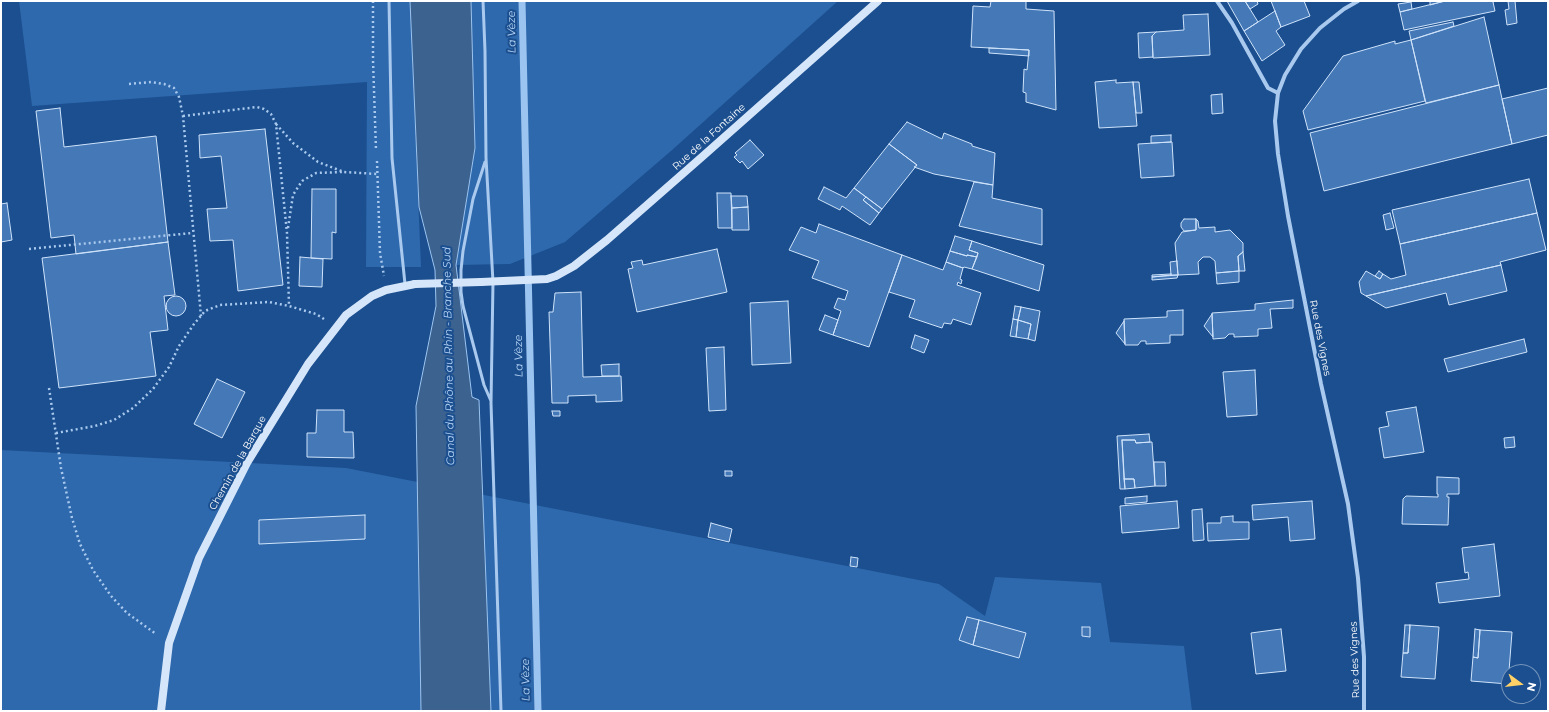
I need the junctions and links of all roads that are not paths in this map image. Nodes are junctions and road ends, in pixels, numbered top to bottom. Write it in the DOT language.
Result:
graph roads {
  1 [pos="390,1"];
  2 [pos="483,1"];
  3 [pos="878,1"];
  4 [pos="1217,1"];
  5 [pos="1358,1"];
  6 [pos="1278,93"];
  7 [pos="486,158"];
  8 [pos="547,279"];
  9 [pos="497,282"];
  10 [pos="405,285"];
  11 [pos="491,403"];
  12 [pos="161,711"];
  13 [pos="501,711"];
  14 [pos="1364,711"];
  1 -- 10 [label="lane"];
  2 -- 7 [label="lane"];
  3 -- 8 [label="street, Rue de la Fontaine"];
  4 -- 6 [label="street"];
  5 -- 6 [label="street, Rue des Vignes"];
  6 -- 14 [label="street, Rue des Vignes"];
  7 -- 9 [label="lane"];
  7 -- 11 [label="lane"];
  8 -- 9 [label="street, Chemin de la Barque"];
  9 -- 10 [label="street, Chemin de la Barque, bridge"];
  9 -- 11 [label="lane"];
  10 -- 12 [label="street, Chemin de la Barque"];
  11 -- 13 [label="lane"];
}
